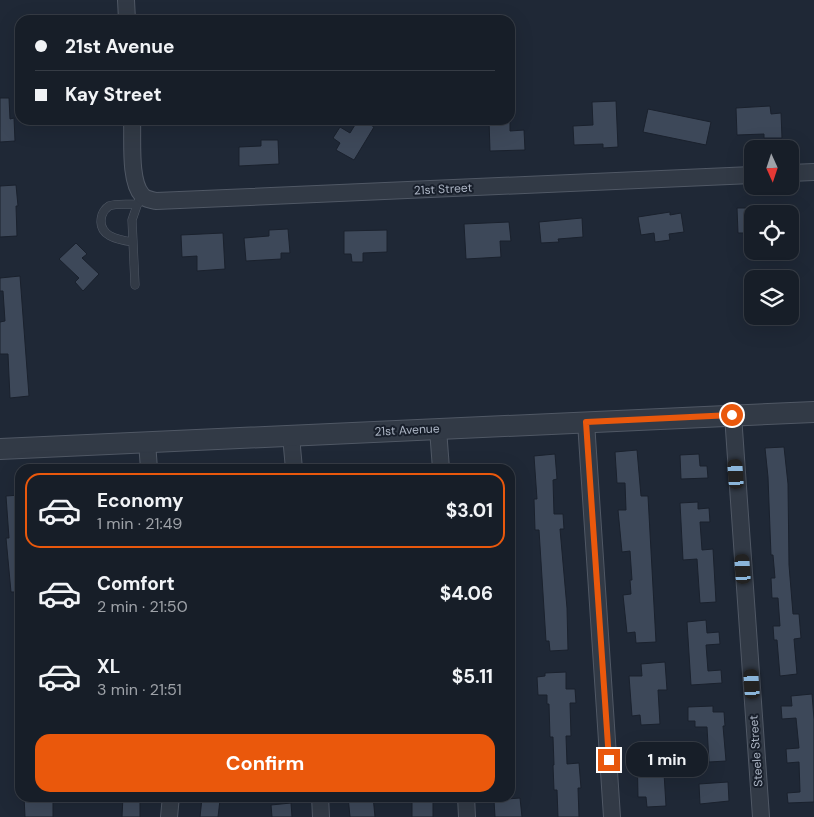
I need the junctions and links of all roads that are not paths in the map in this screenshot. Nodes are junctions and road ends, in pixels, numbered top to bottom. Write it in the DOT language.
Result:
graph roads {
  1 [pos="126,0"];
  2 [pos="126,15"];
  3 [pos="132,125"];
  4 [pos="814,172"];
  5 [pos="799,173"];
  6 [pos="744,175"];
  7 [pos="139,196"];
  8 [pos="133,242"];
  9 [pos="135,285"];
  10 [pos="814,412"];
  11 [pos="732,415"];
  12 [pos="586,422"];
  13 [pos="438,429"];
  14 [pos="291,436"];
  15 [pos="147,442"];
  16 [pos="0,449"];
  17 [pos="149,464"];
  18 [pos="294,464"];
  19 [pos="441,464"];
  20 [pos="170,802"];
  21 [pos="320,802"];
  22 [pos="466,802"];
  23 [pos="169,817"];
  24 [pos="321,817"];
  25 [pos="467,817"];
  26 [pos="612,817"];
  27 [pos="761,817"];
  1 -- 2 [label="street"];
  3 -- 7 [label="street"];
  4 -- 5 [label="street"];
  6 -- 7 [label="street, 21st Street"];
  7 -- 8 [label="lane"];
  7 -- 8 [label="lane"];
  8 -- 9 [label="lane"];
  10 -- 11 [label="street, 21st Avenue"];
  11 -- 12 [label="street, 21st Avenue"];
  11 -- 27 [label="street, Steele Street"];
  12 -- 13 [label="street, 21st Avenue"];
  12 -- 26 [label="street"];
  13 -- 14 [label="street, 21st Avenue"];
  13 -- 19 [label="street"];
  14 -- 15 [label="street, 21st Avenue"];
  14 -- 18 [label="street"];
  15 -- 16 [label="street, 21st Avenue"];
  15 -- 17 [label="street"];
  20 -- 23 [label="street"];
  21 -- 24 [label="street"];
  22 -- 25 [label="street"];
}
